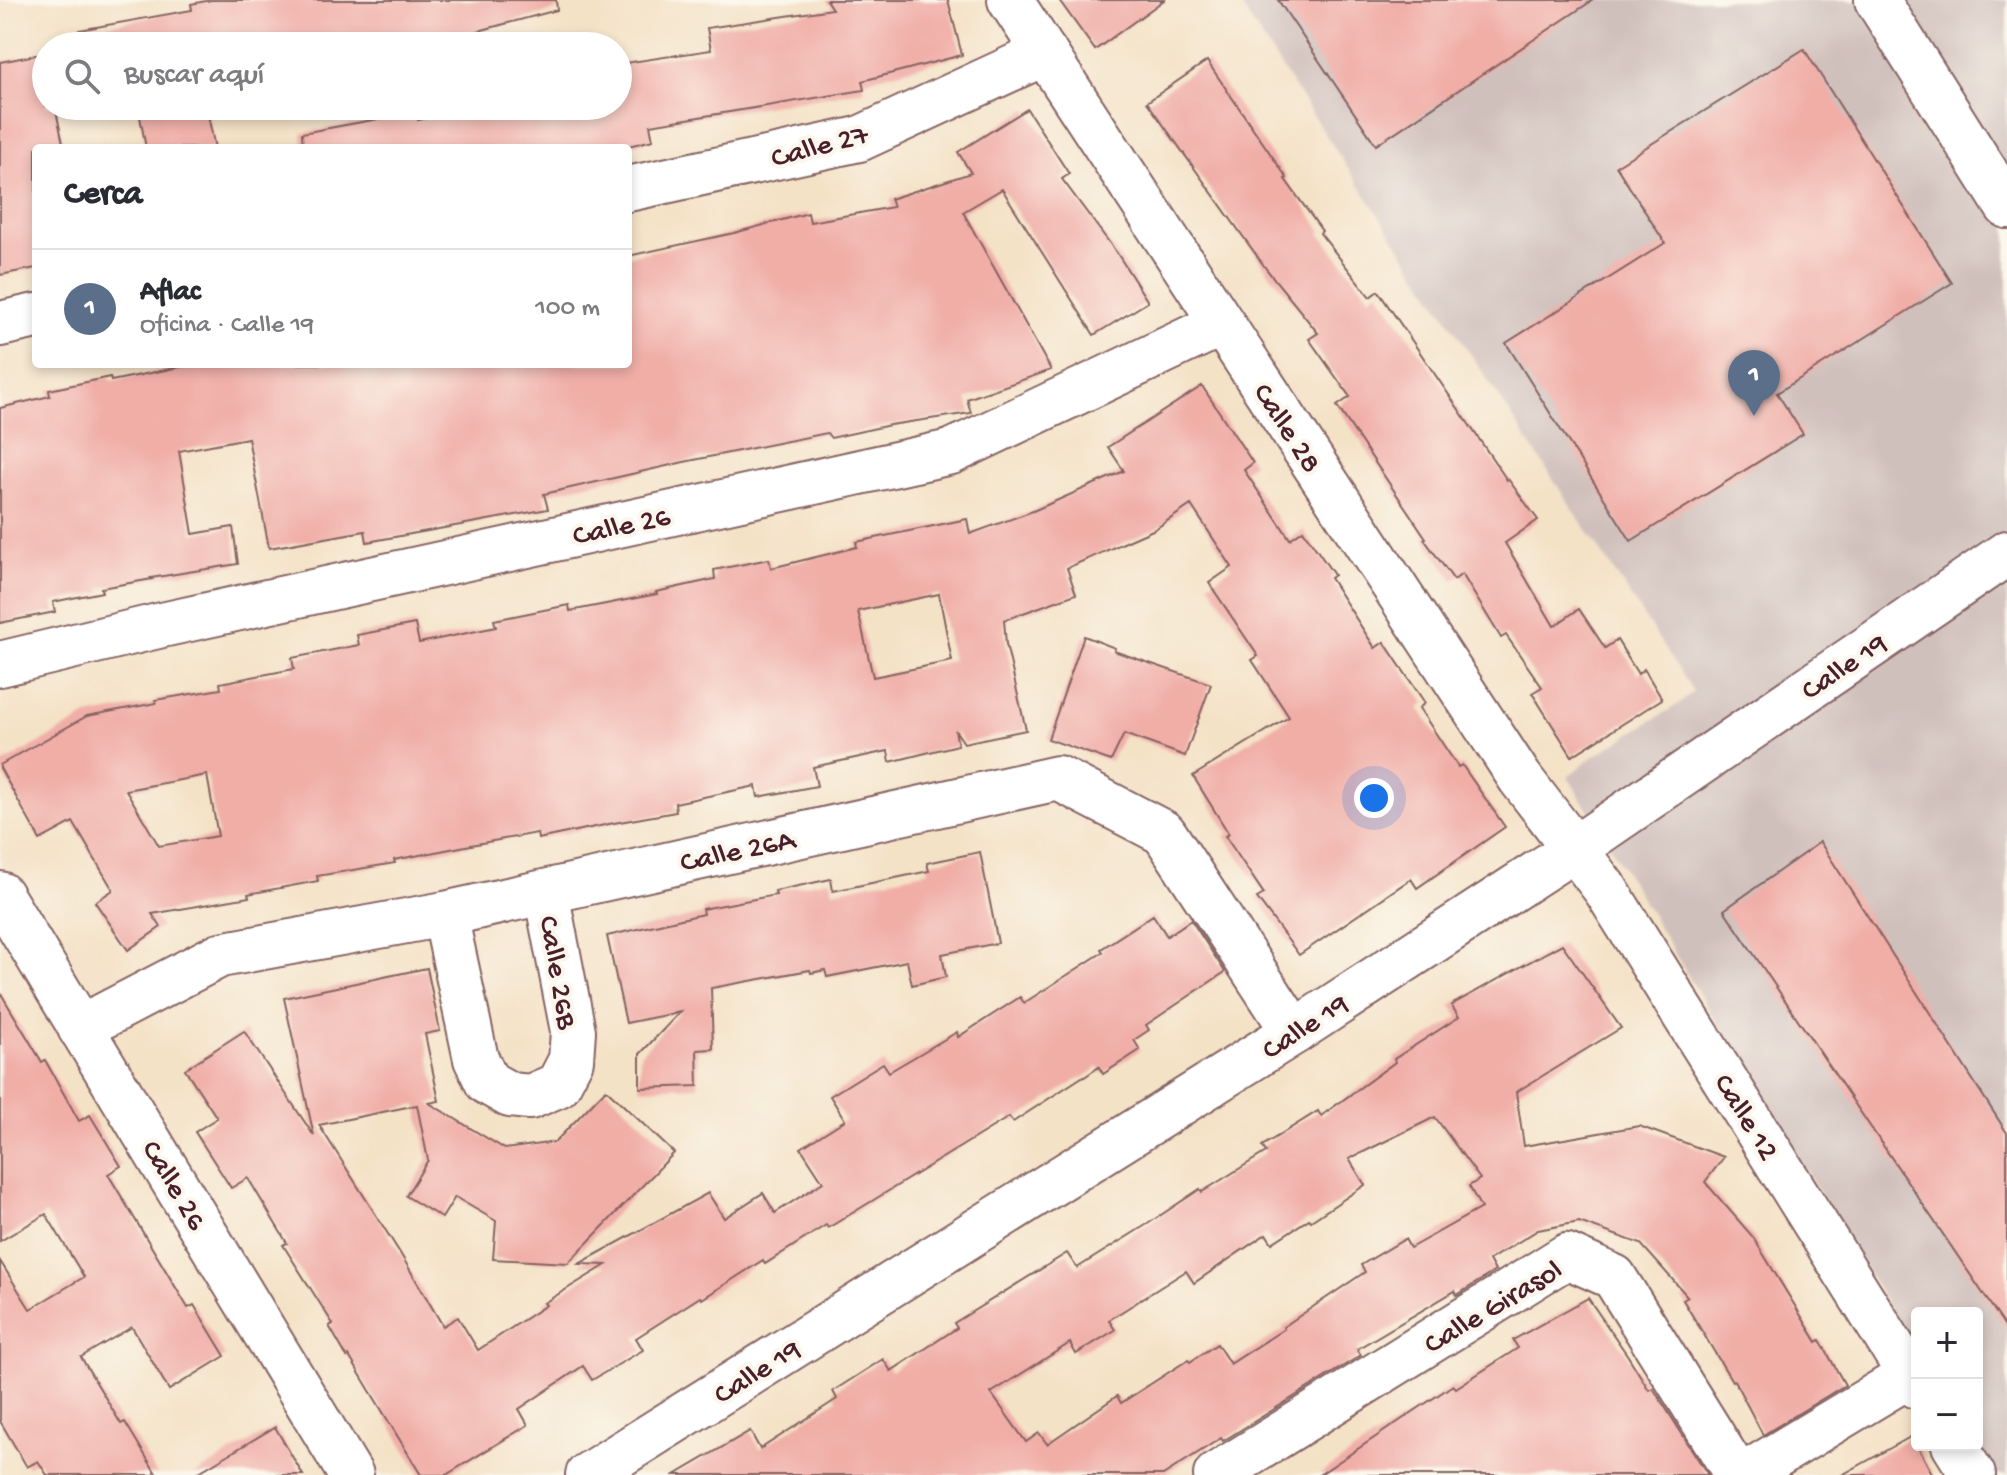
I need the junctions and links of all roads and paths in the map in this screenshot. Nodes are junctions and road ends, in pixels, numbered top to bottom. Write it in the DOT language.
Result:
graph roads {
  1 [pos="1010,0"];
  2 [pos="1877,0"];
  3 [pos="1045,53"];
  4 [pos="632,188"];
  5 [pos="2007,206"];
  6 [pos="32,317"];
  7 [pos="0,324"];
  8 [pos="1221,324"];
  9 [pos="2007,553"];
  10 [pos="0,664"];
  11 [pos="1574,849"];
  12 [pos="546,892"];
  13 [pos="0,894"];
  14 [pos="445,914"];
  15 [pos="80,1028"];
  16 [pos="1294,1032"];
  17 [pos="1912,1379"];
  18 [pos="1911,1382"];
  19 [pos="1958,1451"];
  20 [pos="351,1475"];
  21 [pos="588,1475"];
  22 [pos="1216,1475"];
  23 [pos="1737,1475"];
  24 [pos="1744,1475"];
  25 [pos="1973,1475"];
  1 -- 3 [label="street, Calle 28"];
  2 -- 5 [label="street"];
  3 -- 4 [label="street, Calle 27"];
  3 -- 8 [label="street, Calle 28"];
  6 -- 7 [label="street"];
  8 -- 10 [label="street, Calle 26"];
  8 -- 11 [label="street, Calle 28"];
  9 -- 11 [label="street, Calle 19"];
  11 -- 16 [label="street, Calle 19"];
  11 -- 17 [label="street, Calle 12"];
  12 -- 14 [label="street, Calle 26A"];
  12 -- 14 [label="street, Calle 26B"];
  12 -- 16 [label="street, Calle 26A"];
  13 -- 15 [label="street, Calle 26"];
  14 -- 15 [label="street, Calle 26A"];
  15 -- 20 [label="street, Calle 26"];
  16 -- 21 [label="street, Calle 19"];
  18 -- 24 [label="street"];
  19 -- 25 [label="street"];
  22 -- 23 [label="street, Calle Girasol"];
}
